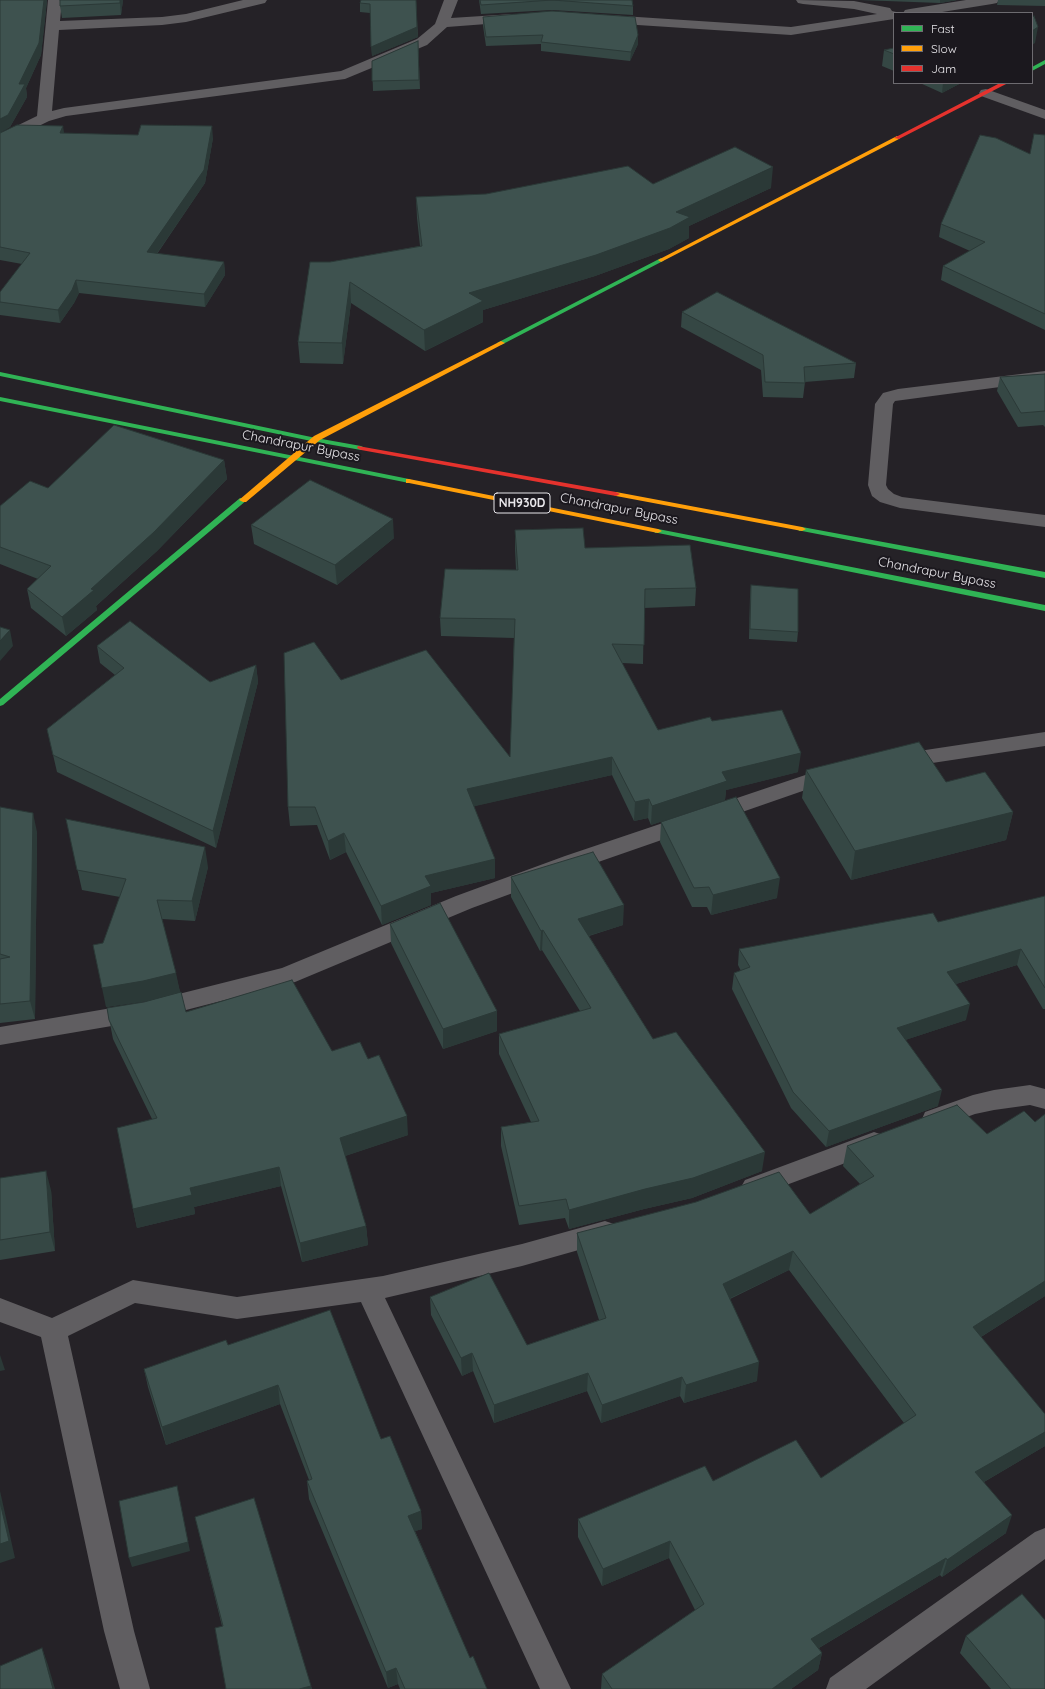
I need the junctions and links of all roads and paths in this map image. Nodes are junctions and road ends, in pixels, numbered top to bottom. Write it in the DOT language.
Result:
graph roads {
  1 [pos="55,0"];
  2 [pos="260,0"];
  3 [pos="451,0"];
  4 [pos="803,0"];
  5 [pos="992,0"];
  6 [pos="893,12"];
  7 [pos="916,12"];
  8 [pos="893,16"];
  9 [pos="528,17"];
  10 [pos="592,18"];
  11 [pos="442,23"];
  12 [pos="53,26"];
  13 [pos="1045,62"];
  14 [pos="1033,68"];
  15 [pos="1003,84"];
  16 [pos="986,93"];
  17 [pos="1045,115"];
  18 [pos="44,118"];
  19 [pos="0,140"];
  20 [pos="0,374"];
  21 [pos="1045,376"];
  22 [pos="0,399"];
  23 [pos="1045,520"];
  24 [pos="1045,575"];
  25 [pos="1045,608"];
  26 [pos="0,703"];
  27 [pos="1045,740"];
  28 [pos="877,764"];
  29 [pos="854,767"];
  30 [pos="0,1036"];
  31 [pos="1045,1098"];
  32 [pos="731,1196"];
  33 [pos="629,1225"];
  34 [pos="368,1289"];
  35 [pos="0,1310"];
  36 [pos="53,1330"];
  37 [pos="1045,1542"];
  38 [pos="135,1689"];
  39 [pos="556,1689"];
  40 [pos="841,1689"];
  1 -- 12 [label="street"];
  2 -- 12 [label="street"];
  3 -- 11 [label="street"];
  4 -- 6 [label="street"];
  5 -- 7 [label="street"];
  8 -- 10 [label="street"];
  9 -- 11 [label="street"];
  11 -- 18 [label="street"];
  12 -- 18 [label="street"];
  13 -- 14 [label="main road"];
  15 -- 16 [label="main road"];
  16 -- 17 [label="street"];
  16 -- 26 [label="main road"];
  18 -- 19 [label="street"];
  20 -- 24 [label="main road, Chandrapur Bypass / NH930D"];
  21 -- 23 [label="street"];
  22 -- 25 [label="main road, Chandrapur Bypass / NH930D"];
  27 -- 28 [label="street"];
  29 -- 30 [label="street"];
  31 -- 32 [label="street"];
  33 -- 34 [label="street"];
  34 -- 36 [label="street"];
  34 -- 39 [label="street"];
  35 -- 36 [label="street"];
  36 -- 38 [label="street"];
  37 -- 40 [label="street"];
}
